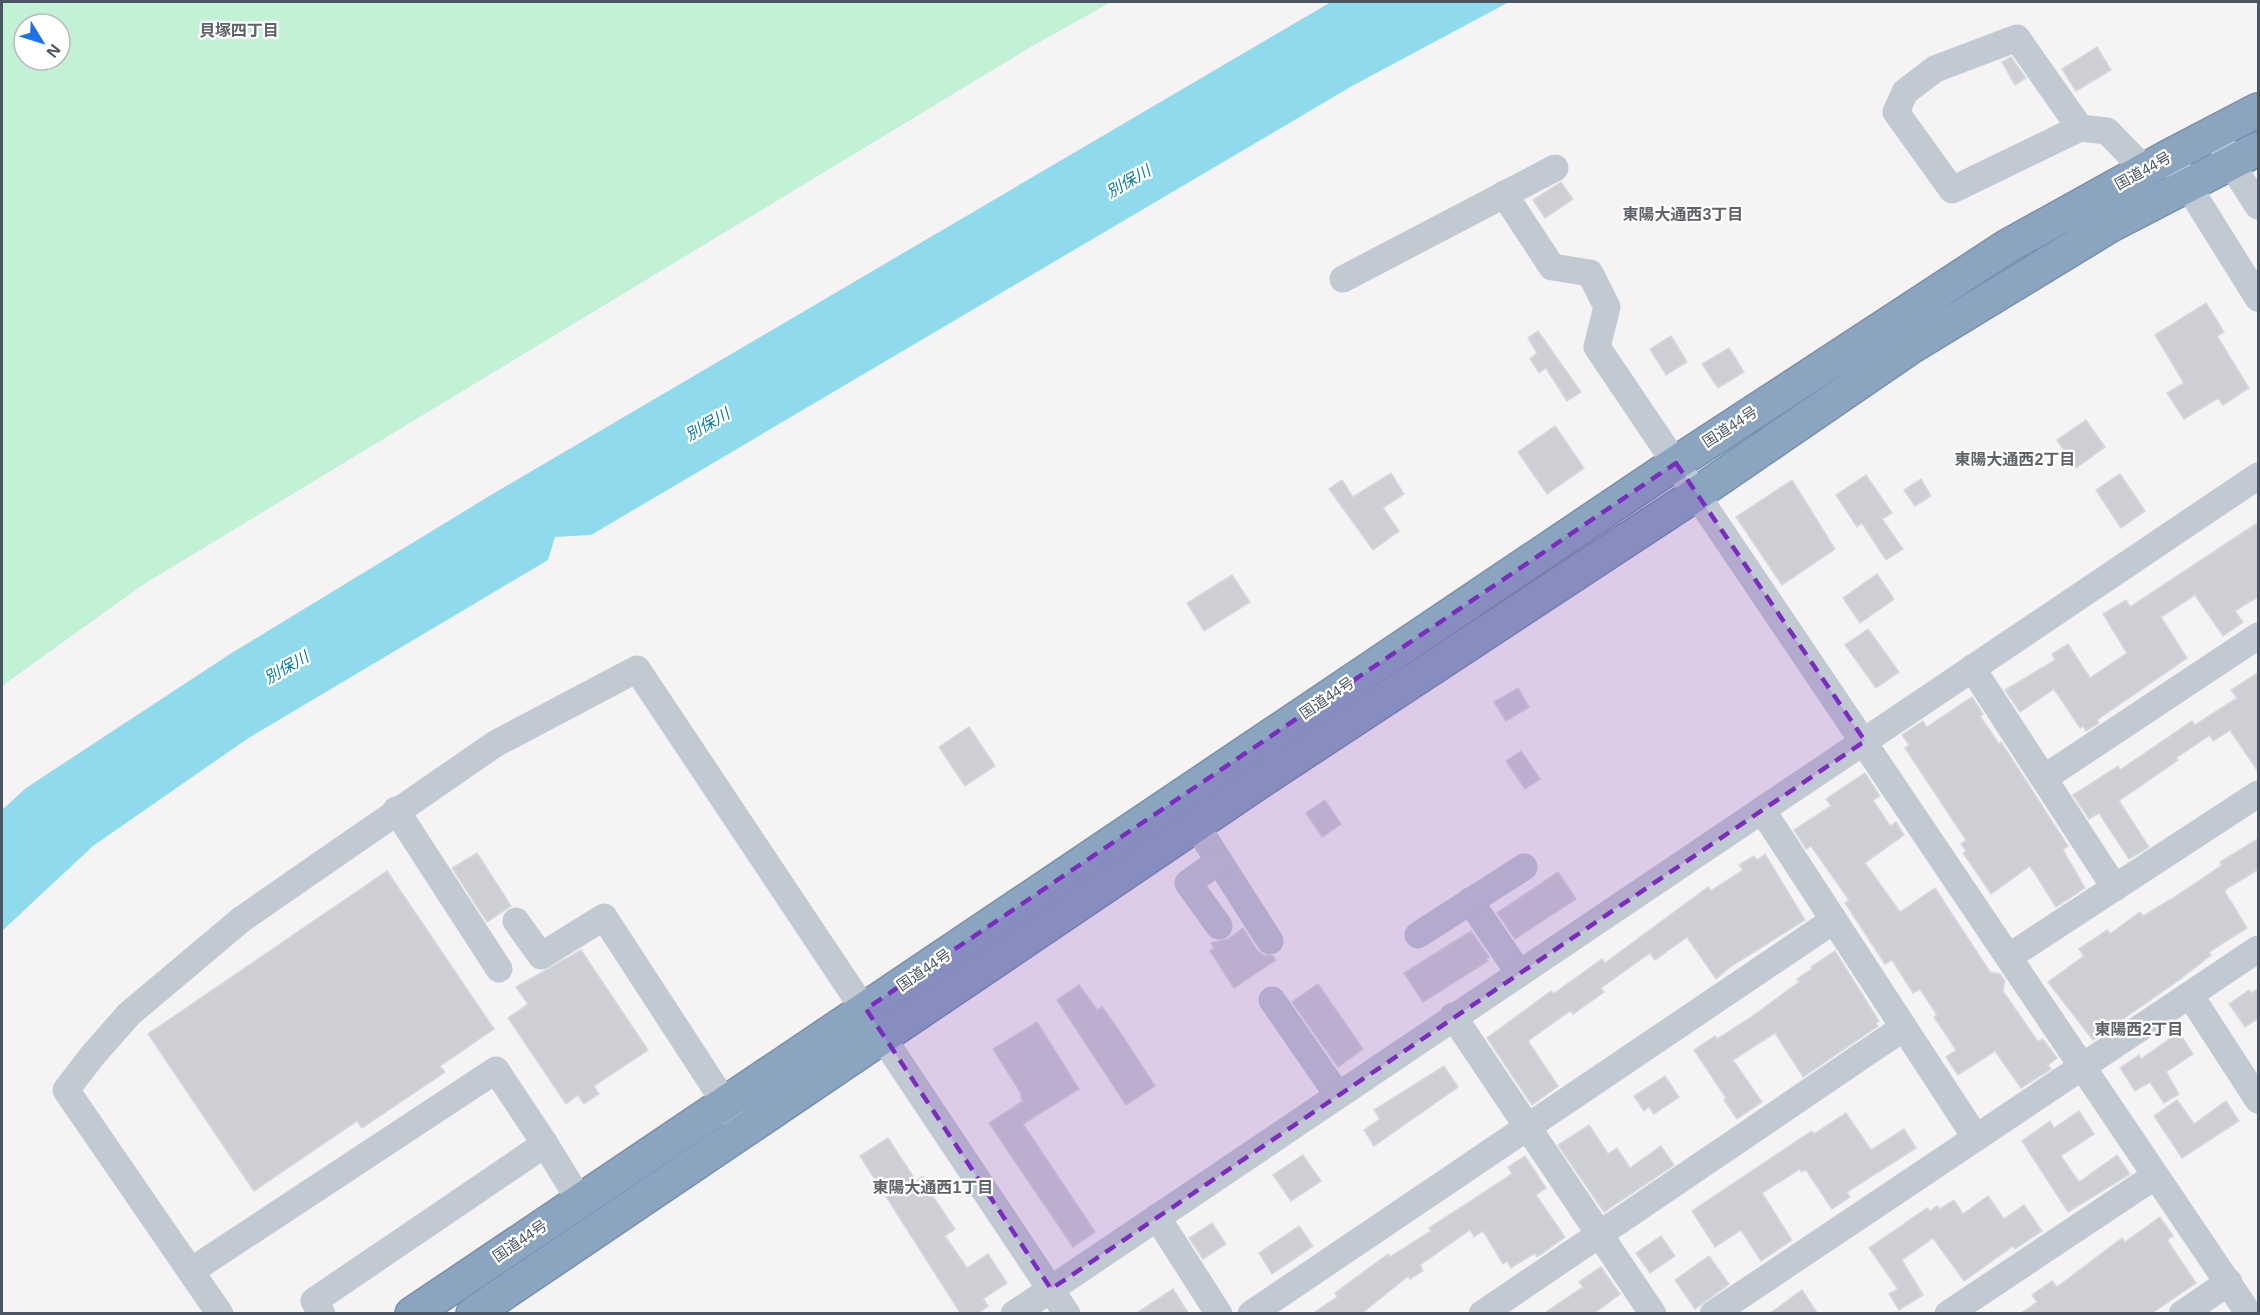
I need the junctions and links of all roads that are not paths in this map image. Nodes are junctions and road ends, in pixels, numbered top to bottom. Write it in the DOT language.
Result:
graph roads {
  1 [pos="2259,110"];
  2 [pos="2080,128"];
  3 [pos="2216,132"];
  4 [pos="2245,156"];
  5 [pos="2157,163"];
  6 [pos="1556,168"];
  7 [pos="2188,184"];
  8 [pos="1504,194"];
  9 [pos="2259,206"];
  10 [pos="1343,279"];
  11 [pos="2259,298"];
  12 [pos="1676,463"];
  13 [pos="2259,476"];
  14 [pos="1698,493"];
  15 [pos="2259,636"];
  16 [pos="1972,668"];
  17 [pos="1865,741"];
  18 [pos="2044,778"];
  19 [pos="2259,794"];
  20 [pos="396,810"];
  21 [pos="1762,810"];
  22 [pos="1196,825"];
  23 [pos="1219,861"];
  24 [pos="1524,867"];
  25 [pos="2115,888"];
  26 [pos="1470,901"];
  27 [pos="1834,920"];
  28 [pos="516,921"];
  29 [pos="1219,926"];
  30 [pos="1418,935"];
  31 [pos="1270,941"];
  32 [pos="2259,949"];
  33 [pos="2010,956"];
  34 [pos="499,969"];
  35 [pos="1519,972"];
  36 [pos="2190,995"];
  37 [pos="1272,1000"];
  38 [pos="866,1009"];
  39 [pos="1454,1016"];
  40 [pos="1903,1028"];
  41 [pos="883,1038"];
  42 [pos="2084,1068"];
  43 [pos="1337,1094"];
  44 [pos="2259,1100"];
  45 [pos="726,1103"];
  46 [pos="1528,1128"];
  47 [pos="743,1131"];
  48 [pos="1976,1138"];
  49 [pos="545,1144"];
  50 [pos="2155,1176"];
  51 [pos="580,1201"];
  52 [pos="1157,1217"];
  53 [pos="1601,1234"];
  54 [pos="191,1271"];
  55 [pos="2229,1282"];
  56 [pos="1051,1289"];
  57 [pos="1730,1309"];
  58 [pos="220,1314"];
  59 [pos="322,1314"];
  60 [pos="412,1314"];
  61 [pos="473,1314"];
  62 [pos="1014,1314"];
  63 [pos="1067,1314"];
  64 [pos="1219,1314"];
  65 [pos="1251,1314"];
  66 [pos="1482,1314"];
  67 [pos="1653,1314"];
  68 [pos="1948,1314"];
  69 [pos="2182,1314"];
  70 [pos="2249,1314"];
  1 -- 3 [label="highway, 国道44号"];
  2 -- 2 [label="street"];
  2 -- 5 [label="street"];
  3 -- 4 [label="street"];
  3 -- 5 [label="highway, 国道44号"];
  4 -- 7 [label="highway"];
  4 -- 9 [label="street"];
  5 -- 7 [label="street"];
  5 -- 12 [label="highway, 国道44号"];
  6 -- 8 [label="street"];
  7 -- 11 [label="street"];
  7 -- 14 [label="highway"];
  8 -- 10 [label="street"];
  8 -- 12 [label="street"];
  12 -- 14 [label="street"];
  12 -- 38 [label="highway, 国道44号"];
  13 -- 16 [label="street"];
  14 -- 17 [label="street"];
  14 -- 22 [label="highway"];
  15 -- 18 [label="street"];
  16 -- 17 [label="street"];
  16 -- 18 [label="street"];
  17 -- 21 [label="street"];
  17 -- 33 [label="street"];
  18 -- 25 [label="street"];
  19 -- 25 [label="street"];
  20 -- 34 [label="street"];
  20 -- 38 [label="street"];
  20 -- 54 [label="street"];
  21 -- 27 [label="street"];
  21 -- 35 [label="street"];
  22 -- 23 [label="street"];
  22 -- 41 [label="highway"];
  23 -- 29 [label="street"];
  23 -- 31 [label="street"];
  24 -- 26 [label="street"];
  25 -- 33 [label="street"];
  26 -- 30 [label="street"];
  26 -- 35 [label="street"];
  27 -- 40 [label="street"];
  27 -- 46 [label="street"];
  28 -- 45 [label="street"];
  32 -- 36 [label="street"];
  33 -- 42 [label="street"];
  35 -- 39 [label="street"];
  36 -- 42 [label="street"];
  36 -- 44 [label="street"];
  37 -- 43 [label="street"];
  38 -- 41 [label="street"];
  38 -- 45 [label="highway, 国道44号"];
  39 -- 43 [label="street"];
  39 -- 46 [label="street"];
  40 -- 48 [label="street"];
  40 -- 53 [label="street"];
  41 -- 47 [label="highway"];
  41 -- 56 [label="street"];
  42 -- 48 [label="street"];
  42 -- 50 [label="street"];
  43 -- 52 [label="street"];
  45 -- 47 [label="street"];
  45 -- 51 [label="highway, 国道44号"];
  46 -- 53 [label="street"];
  46 -- 65 [label="street"];
  47 -- 61 [label="highway"];
  48 -- 57 [label="street"];
  49 -- 51 [label="street"];
  49 -- 54 [label="street"];
  49 -- 59 [label="street"];
  50 -- 55 [label="street"];
  50 -- 68 [label="street"];
  51 -- 60 [label="highway, 国道44号"];
  52 -- 56 [label="street"];
  52 -- 64 [label="street"];
  53 -- 66 [label="street"];
  53 -- 67 [label="street"];
  54 -- 58 [label="street"];
  55 -- 69 [label="street"];
  55 -- 70 [label="street"];
  56 -- 62 [label="street"];
  56 -- 63 [label="street"];
}
